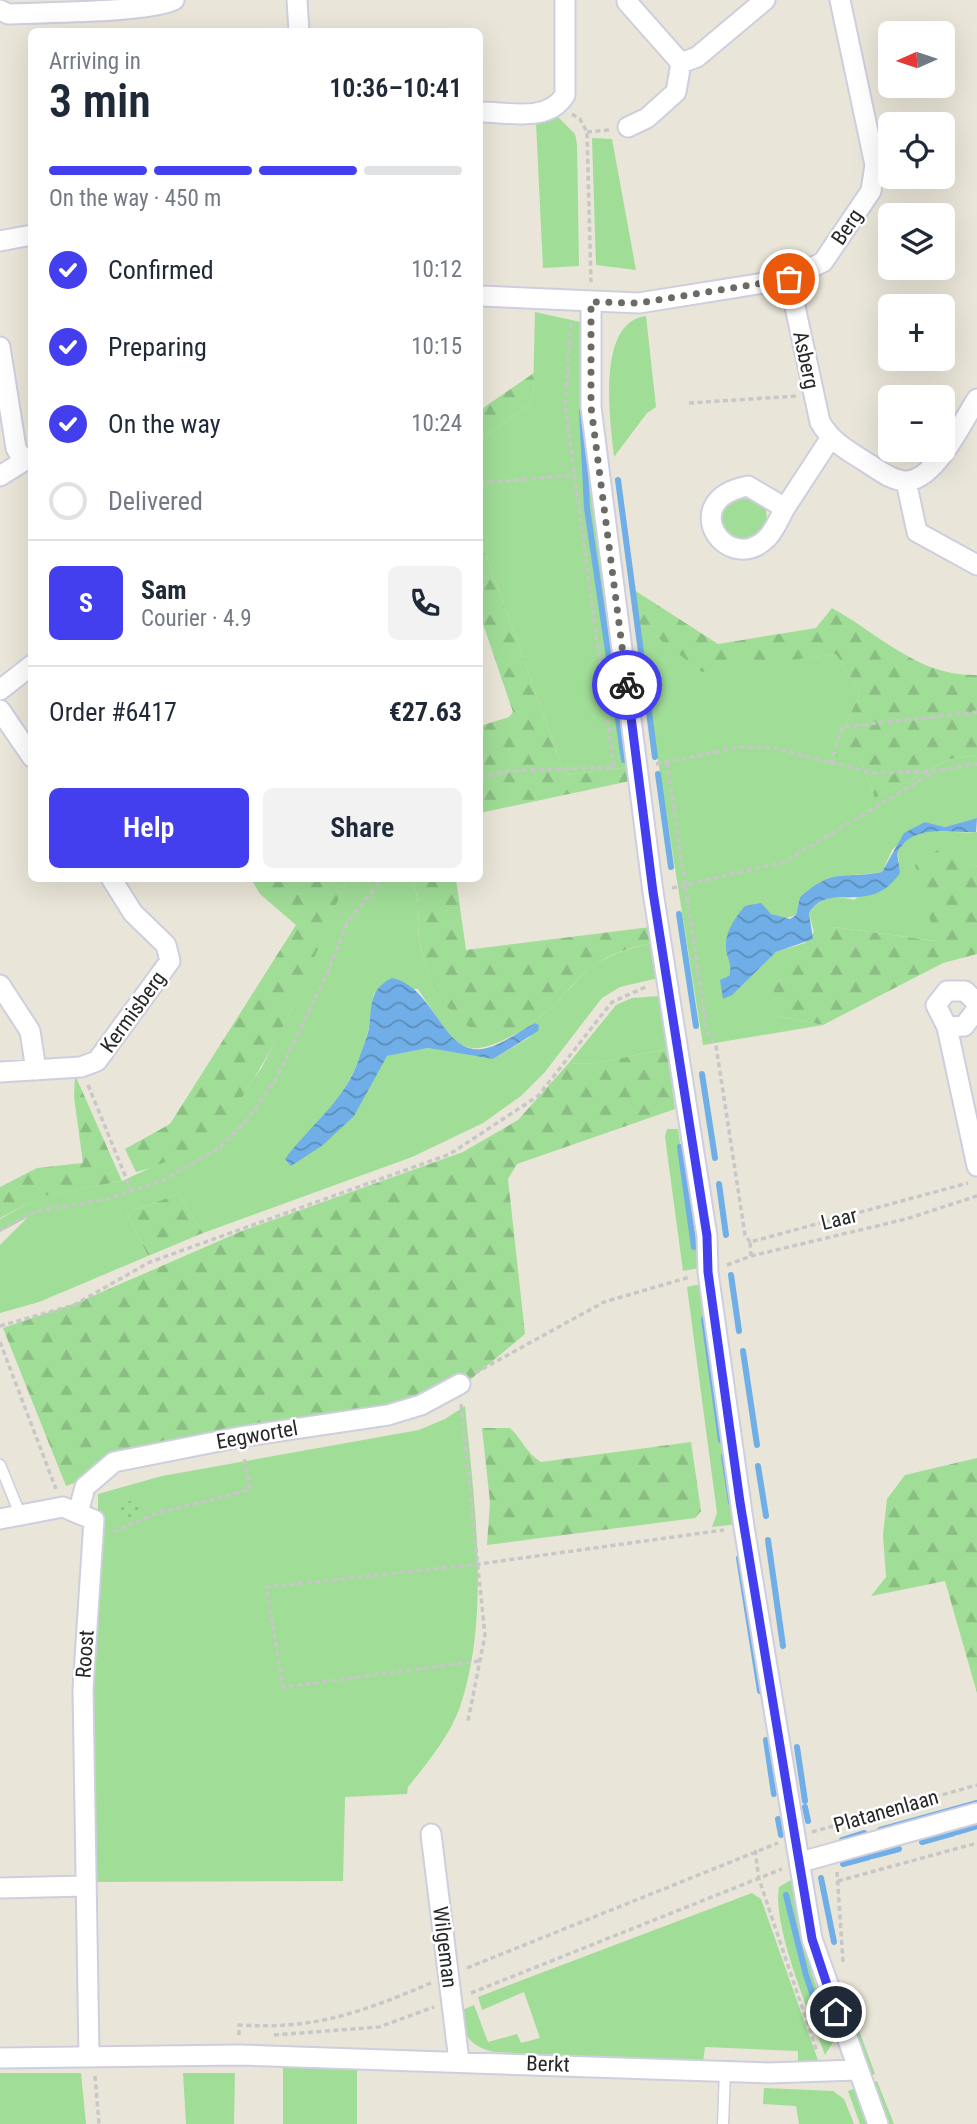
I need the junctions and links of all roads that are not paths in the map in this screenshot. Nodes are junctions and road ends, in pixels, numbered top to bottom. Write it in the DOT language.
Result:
graph roads {
  1 [pos="174,0"];
  2 [pos="298,0"];
  3 [pos="565,0"];
  4 [pos="765,0"];
  5 [pos="840,0"];
  6 [pos="627,2"];
  7 [pos="114,4"];
  8 [pos="0,10"];
  9 [pos="299,28"];
  10 [pos="681,63"];
  11 [pos="483,112"];
  12 [pos="628,127"];
  13 [pos="28,236"];
  14 [pos="0,241"];
  15 [pos="789,279"];
  16 [pos="483,296"];
  17 [pos="591,302"];
  18 [pos="0,347"];
  19 [pos="977,399"];
  20 [pos="830,439"];
  21 [pos="27,459"];
  22 [pos="0,476"];
  23 [pos="906,481"];
  24 [pos="785,508"];
  25 [pos="977,565"];
  26 [pos="28,668"];
  27 [pos="0,690"];
  28 [pos="0,710"];
  29 [pos="28,751"];
  30 [pos="114,882"];
  31 [pos="0,985"];
  32 [pos="977,1003"];
  33 [pos="977,1009"];
  34 [pos="947,1027"];
  35 [pos="36,1070"];
  36 [pos="0,1072"];
  37 [pos="977,1166"];
  38 [pos="460,1384"];
  39 [pos="0,1465"];
  40 [pos="71,1510"];
  41 [pos="20,1514"];
  42 [pos="0,1519"];
  43 [pos="977,1814"];
  44 [pos="430,1834"];
  45 [pos="801,1862"];
  46 [pos="86,1886"];
  47 [pos="0,1888"];
  48 [pos="91,2056"];
  49 [pos="0,2058"];
  50 [pos="459,2061"];
  51 [pos="857,2070"];
  52 [pos="725,2071"];
  53 [pos="723,2124"];
  54 [pos="878,2124"];
  1 -- 7 [label="street"];
  2 -- 9 [label="street"];
  3 -- 11 [label="street"];
  4 -- 10 [label="street"];
  5 -- 15 [label="street, Berg"];
  6 -- 10 [label="street"];
  7 -- 8 [label="street"];
  10 -- 12 [label="street"];
  13 -- 14 [label="street"];
  15 -- 17 [label="street, Berg"];
  15 -- 20 [label="street, Asberg"];
  16 -- 17 [label="street, Berg"];
  17 -- 45 [label="street"];
  18 -- 21 [label="street"];
  19 -- 23 [label="street"];
  20 -- 23 [label="street"];
  20 -- 24 [label="street"];
  21 -- 22 [label="street"];
  23 -- 25 [label="street"];
  26 -- 27 [label="street"];
  28 -- 29 [label="street"];
  30 -- 35 [label="street, Kermisberg"];
  31 -- 35 [label="street"];
  32 -- 34 [label="street"];
  33 -- 34 [label="street"];
  34 -- 37 [label="street"];
  35 -- 36 [label="street, Kermisberg"];
  38 -- 40 [label="street, Eegwortel"];
  39 -- 41 [label="lane"];
  40 -- 41 [label="street"];
  40 -- 46 [label="street, Roost"];
  41 -- 42 [label="street"];
  43 -- 45 [label="street, Platanenlaan"];
  44 -- 50 [label="street, Wilgeman"];
  45 -- 51 [label="street"];
  46 -- 47 [label="street"];
  46 -- 48 [label="street, Roost"];
  48 -- 49 [label="street, Berkt"];
  48 -- 50 [label="street, Berkt"];
  50 -- 52 [label="street, Berkt"];
  51 -- 52 [label="street, Berkt"];
  51 -- 54 [label="street"];
  52 -- 53 [label="lane"];
}
